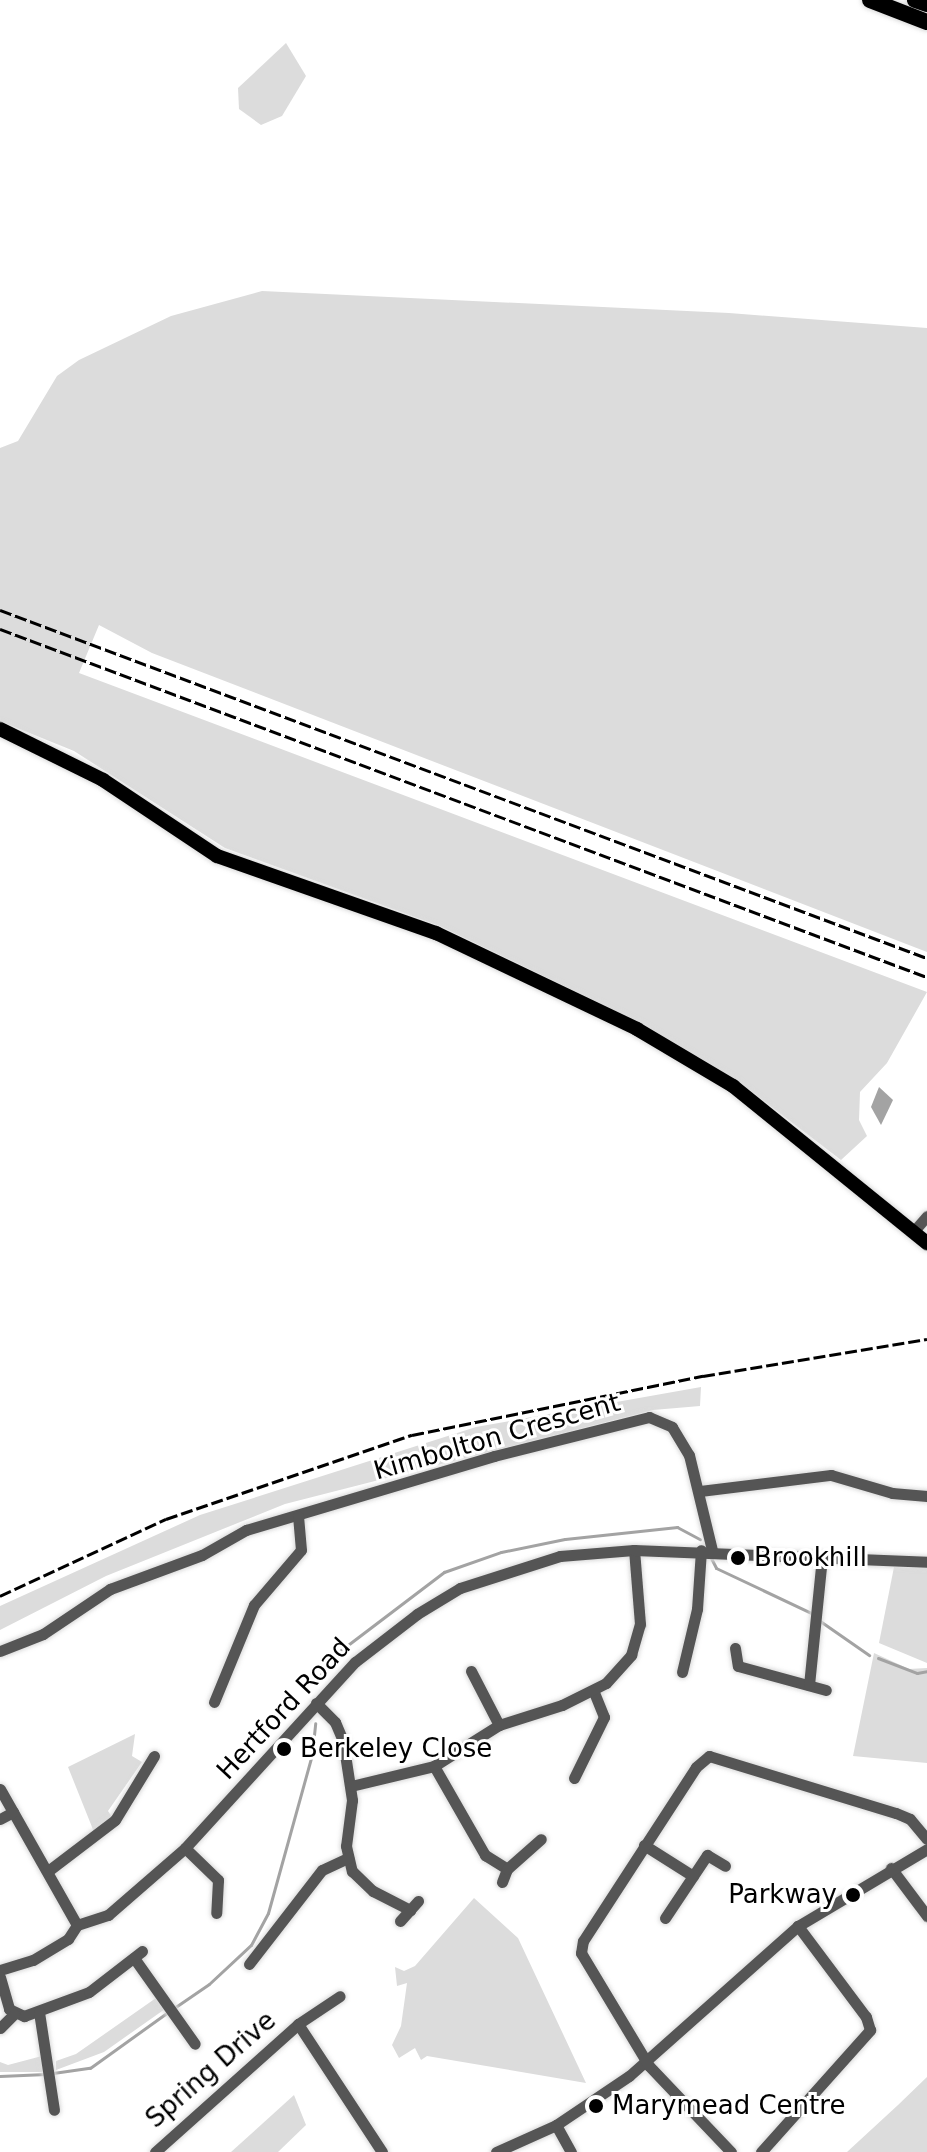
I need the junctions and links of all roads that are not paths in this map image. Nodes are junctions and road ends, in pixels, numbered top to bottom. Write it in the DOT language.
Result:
graph roads {
  1 [pos="870,0"];
  2 [pos="915,0"];
  3 [pos="927,4"];
  4 [pos="927,22"];
  5 [pos="0,729"];
  6 [pos="927,1216"];
  7 [pos="913,1232"];
  8 [pos="927,1243"];
  9 [pos="700,1491"];
  10 [pos="927,1496"];
  11 [pos="298,1516"];
  12 [pos="634,1550"];
  13 [pos="706,1550"];
  14 [pos="822,1557"];
  15 [pos="927,1562"];
  16 [pos="735,1648"];
  17 [pos="0,1651"];
  18 [pos="682,1672"];
  19 [pos="472,1679"];
  20 [pos="809,1685"];
  21 [pos="826,1690"];
  22 [pos="594,1692"];
  23 [pos="214,1702"];
  24 [pos="316,1703"];
  25 [pos="499,1725"];
  26 [pos="154,1756"];
  27 [pos="434,1766"];
  28 [pos="575,1769"];
  29 [pos="351,1786"];
  30 [pos="0,1789"];
  31 [pos="13,1812"];
  32 [pos="0,1819"];
  33 [pos="541,1839"];
  34 [pos="927,1839"];
  35 [pos="644,1845"];
  36 [pos="185,1848"];
  37 [pos="927,1849"];
  38 [pos="348,1858"];
  39 [pos="725,1866"];
  40 [pos="891,1868"];
  41 [pos="507,1869"];
  42 [pos="48,1871"];
  43 [pos="693,1876"];
  44 [pos="502,1882"];
  45 [pos="215,1904"];
  46 [pos="927,1916"];
  47 [pos="665,1918"];
  48 [pos="400,1921"];
  49 [pos="77,1925"];
  50 [pos="798,1926"];
  51 [pos="255,1961"];
  52 [pos="0,1970"];
  53 [pos="0,1977"];
  54 [pos="340,1996"];
  55 [pos="39,2012"];
  56 [pos="14,2014"];
  57 [pos="298,2024"];
  58 [pos="0,2028"];
  59 [pos="195,2044"];
  60 [pos="646,2062"];
  61 [pos="54,2110"];
  62 [pos="556,2125"];
  63 [pos="152,2151"];
  64 [pos="382,2152"];
  65 [pos="496,2152"];
  66 [pos="571,2152"];
  67 [pos="731,2152"];
  68 [pos="761,2152"];
  1 -- 4 [label="highway"];
  2 -- 3 [label="highway"];
  5 -- 7 [label="main road"];
  6 -- 7 [label="street"];
  7 -- 8 [label="main road"];
  9 -- 10 [label="street"];
  9 -- 11 [label="street, Kimbolton Crescent"];
  9 -- 13 [label="street, Kimbolton Crescent"];
  11 -- 17 [label="street, Kimbolton Crescent"];
  11 -- 23 [label="street"];
  12 -- 13 [label="street, Hertford Road"];
  12 -- 22 [label="street"];
  12 -- 24 [label="street, Hertford Road"];
  13 -- 14 [label="street, Hertford Road"];
  13 -- 18 [label="street, Kimbolton Crescent"];
  14 -- 15 [label="street, Hertford Road"];
  14 -- 20 [label="street"];
  16 -- 20 [label="street"];
  19 -- 25 [label="street"];
  20 -- 21 [label="street"];
  22 -- 25 [label="street"];
  22 -- 28 [label="street"];
  24 -- 29 [label="street"];
  24 -- 36 [label="street, Hertford Road"];
  25 -- 27 [label="street"];
  26 -- 42 [label="street"];
  27 -- 29 [label="street"];
  27 -- 41 [label="street"];
  29 -- 38 [label="street"];
  30 -- 31 [label="street"];
  31 -- 32 [label="street"];
  31 -- 42 [label="street"];
  33 -- 41 [label="street"];
  34 -- 35 [label="street"];
  35 -- 43 [label="street"];
  35 -- 60 [label="street"];
  36 -- 45 [label="street"];
  36 -- 49 [label="street, Hertford Road"];
  37 -- 40 [label="street"];
  38 -- 48 [label="street"];
  38 -- 51 [label="street"];
  39 -- 43 [label="street"];
  40 -- 46 [label="street"];
  40 -- 50 [label="street"];
  41 -- 44 [label="street"];
  42 -- 49 [label="street"];
  43 -- 47 [label="street"];
  49 -- 52 [label="street, Hertford Road"];
  50 -- 60 [label="street"];
  50 -- 68 [label="street"];
  53 -- 56 [label="street"];
  54 -- 57 [label="street, Spring Drive"];
  55 -- 56 [label="street"];
  55 -- 59 [label="street"];
  55 -- 61 [label="street"];
  56 -- 58 [label="street"];
  57 -- 63 [label="street, Spring Drive"];
  57 -- 64 [label="street, Spring Drive"];
  60 -- 62 [label="street"];
  60 -- 67 [label="street"];
  62 -- 65 [label="street"];
  62 -- 66 [label="street"];
}
